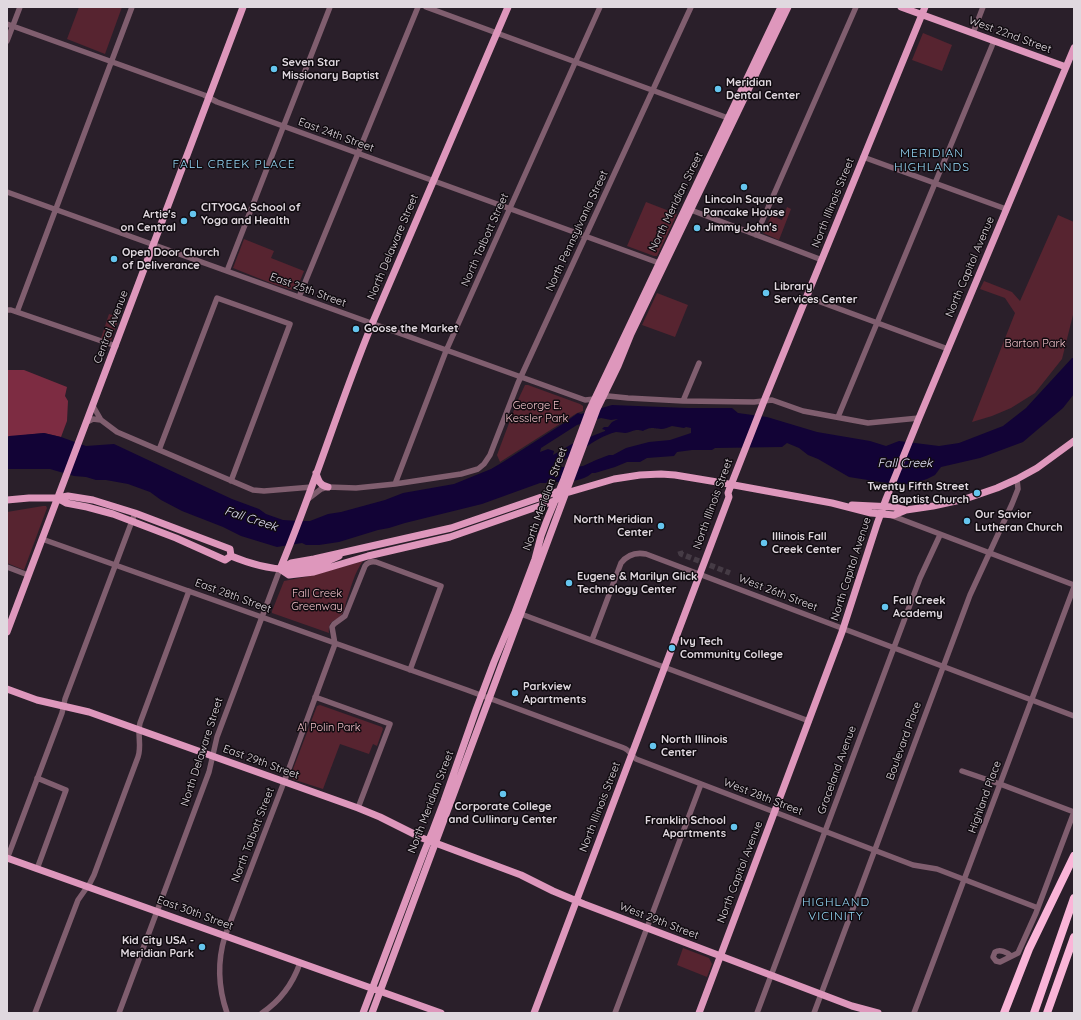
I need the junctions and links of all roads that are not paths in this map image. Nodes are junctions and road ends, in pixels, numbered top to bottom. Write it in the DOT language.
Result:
graph roads {
  1 [pos="20,7"];
  2 [pos="132,7"];
  3 [pos="243,7"];
  4 [pos="330,7"];
  5 [pos="418,7"];
  6 [pos="426,7"];
  7 [pos="508,7"];
  8 [pos="600,7"];
  9 [pos="691,7"];
  10 [pos="781,7"];
  11 [pos="788,7"];
  12 [pos="856,7"];
  13 [pos="901,7"];
  14 [pos="925,7"];
  15 [pos="983,7"];
  16 [pos="922,14"];
  17 [pos="10,25"];
  18 [pos="497,33"];
  19 [pos="973,33"];
  20 [pos="7,41"];
  21 [pos="994,41"];
  22 [pos="1074,48"];
  23 [pos="575,61"];
  24 [pos="111,62"];
  25 [pos="1066,68"];
  26 [pos="653,90"];
  27 [pos="209,98"];
  28 [pos="728,118"];
  29 [pos="284,126"];
  30 [pos="358,154"];
  31 [pos="863,157"];
  32 [pos="434,181"];
  33 [pos="935,183"];
  34 [pos="7,192"];
  35 [pos="510,208"];
  36 [pos="56,209"];
  37 [pos="1006,209"];
  38 [pos="690,210"];
  39 [pos="756,235"];
  40 [pos="585,236"];
  41 [pos="154,245"];
  42 [pos="822,260"];
  43 [pos="659,262"];
  44 [pos="227,271"];
  45 [pos="299,297"];
  46 [pos="807,297"];
  47 [pos="7,310"];
  48 [pos="17,312"];
  49 [pos="877,323"];
  50 [pos="372,324"];
  51 [pos="116,346"];
  52 [pos="948,349"];
  53 [pos="446,351"];
  54 [pos="699,363"];
  55 [pos="520,378"];
  56 [pos="603,397"];
  57 [pos="595,400"];
  58 [pos="683,401"];
  59 [pos="763,404"];
  60 [pos="93,406"];
  61 [pos="838,417"];
  62 [pos="918,418"];
  63 [pos="101,420"];
  64 [pos="86,423"];
  65 [pos="1074,441"];
  66 [pos="159,450"];
  67 [pos="316,472"];
  68 [pos="1017,479"];
  69 [pos="231,481"];
  70 [pos="395,484"];
  71 [pos="731,485"];
  72 [pos="312,487"];
  73 [pos="328,487"];
  74 [pos="562,490"];
  75 [pos="57,498"];
  76 [pos="7,500"];
  77 [pos="307,501"];
  78 [pos="554,501"];
  79 [pos="832,503"];
  80 [pos="884,507"];
  81 [pos="906,510"];
  82 [pos="135,513"];
  83 [pos="881,514"];
  84 [pos="890,515"];
  85 [pos="132,521"];
  86 [pos="940,535"];
  87 [pos="42,539"];
  88 [pos="989,553"];
  89 [pos="231,556"];
  90 [pos="115,565"];
  91 [pos="7,567"];
  92 [pos="280,569"];
  93 [pos="700,573"];
  94 [pos="28,575"];
  95 [pos="1074,586"];
  96 [pos="188,591"];
  97 [pos="521,614"];
  98 [pos="262,617"];
  99 [pos="843,628"];
  100 [pos="7,632"];
  101 [pos="592,640"];
  102 [pos="335,644"];
  103 [pos="894,647"];
  104 [pos="664,666"];
  105 [pos="943,666"];
  106 [pos="410,670"];
  107 [pos="7,689"];
  108 [pos="315,697"];
  109 [pos="485,697"];
  110 [pos="1032,701"];
  111 [pos="64,706"];
  112 [pos="1074,716"];
  113 [pos="808,721"];
  114 [pos="139,730"];
  115 [pos="631,754"];
  116 [pos="213,756"];
  117 [pos="962,771"];
  118 [pos="37,778"];
  119 [pos="284,782"];
  120 [pos="701,784"];
  121 [pos="1000,784"];
  122 [pos="358,808"];
  123 [pos="775,812"];
  124 [pos="1074,812"];
  125 [pos="825,831"];
  126 [pos="432,842"];
  127 [pos="875,850"];
  128 [pos="1074,856"];
  129 [pos="7,859"];
  130 [pos="37,869"];
  131 [pos="965,880"];
  132 [pos="88,886"];
  133 [pos="1074,898"];
  134 [pos="576,901"];
  135 [pos="1038,908"];
  136 [pos="157,911"];
  137 [pos="647,928"];
  138 [pos="225,936"];
  139 [pos="1074,936"];
  140 [pos="720,955"];
  141 [pos="1012,956"];
  142 [pos="300,963"];
  143 [pos="771,975"];
  144 [pos="376,990"];
  145 [pos="821,994"];
  146 [pos="35,1013"];
  147 [pos="119,1013"];
  148 [pos="227,1013"];
  149 [pos="262,1013"];
  150 [pos="363,1013"];
  151 [pos="372,1013"];
  152 [pos="441,1013"];
  153 [pos="534,1013"];
  154 [pos="615,1013"];
  155 [pos="699,1013"];
  156 [pos="757,1013"];
  157 [pos="814,1013"];
  158 [pos="878,1013"];
  159 [pos="914,1013"];
  160 [pos="1004,1013"];
  161 [pos="1034,1013"];
  162 [pos="1047,1013"];
  1 -- 17 [label="street"];
  2 -- 24 [label="street"];
  3 -- 27 [label="main road, Central Avenue"];
  4 -- 29 [label="street"];
  5 -- 30 [label="street"];
  6 -- 18 [label="street"];
  7 -- 18 [label="main road, North Delaware Street"];
  8 -- 23 [label="street, North Talbott Street"];
  9 -- 26 [label="street, North Pennsylvania Street"];
  10 -- 28 [label="main road, North Meridian Street"];
  11 -- 38 [label="main road, North Meridian Street"];
  12 -- 39 [label="street"];
  13 -- 16 [label="main road, West 22nd Street"];
  14 -- 16 [label="main road, North Illinois Street"];
  15 -- 19 [label="street"];
  16 -- 19 [label="main road, West 22nd Street"];
  16 -- 31 [label="main road, North Illinois Street"];
  17 -- 20 [label="street"];
  17 -- 24 [label="street, East 24th Street"];
  18 -- 23 [label="street"];
  18 -- 32 [label="main road, North Delaware Street"];
  19 -- 21 [label="main road, West 22nd Street"];
  21 -- 25 [label="main road, West 22nd Street"];
  21 -- 33 [label="street"];
  22 -- 25 [label="main road, North Capitol Avenue"];
  23 -- 26 [label="street"];
  23 -- 35 [label="street, North Talbott Street"];
  24 -- 27 [label="street, East 24th Street"];
  24 -- 36 [label="street"];
  25 -- 37 [label="main road, North Capitol Avenue"];
  26 -- 28 [label="street"];
  26 -- 40 [label="street, North Pennsylvania Street"];
  27 -- 29 [label="street, East 24th Street"];
  27 -- 41 [label="main road, Central Avenue"];
  28 -- 43 [label="main road, North Meridian Street"];
  29 -- 30 [label="street, East 24th Street"];
  29 -- 44 [label="street"];
  30 -- 32 [label="street, East 24th Street"];
  30 -- 45 [label="street"];
  31 -- 33 [label="street"];
  31 -- 42 [label="main road, North Illinois Street"];
  32 -- 35 [label="street, East 24th Street"];
  32 -- 50 [label="main road, North Delaware Street"];
  33 -- 37 [label="street"];
  33 -- 49 [label="street"];
  34 -- 36 [label="street, East 25th Street"];
  35 -- 40 [label="street, East 24th Street"];
  35 -- 53 [label="street, North Talbott Street"];
  36 -- 41 [label="street, East 25th Street"];
  36 -- 48 [label="street"];
  37 -- 52 [label="main road, North Capitol Avenue"];
  38 -- 39 [label="street"];
  38 -- 56 [label="main road, North Meridian Street"];
  39 -- 42 [label="street"];
  40 -- 43 [label="street, East 24th Street"];
  40 -- 55 [label="street, North Pennsylvania Street"];
  41 -- 44 [label="street, East 25th Street"];
  41 -- 51 [label="main road, Central Avenue"];
  42 -- 46 [label="main road, North Illinois Street"];
  43 -- 57 [label="main road, North Meridian Street"];
  44 -- 45 [label="street, East 25th Street"];
  45 -- 50 [label="street, East 25th Street"];
  46 -- 49 [label="street"];
  46 -- 59 [label="main road, North Illinois Street"];
  47 -- 48 [label="street"];
  48 -- 51 [label="street"];
  49 -- 52 [label="street"];
  49 -- 61 [label="street"];
  50 -- 53 [label="street, East 25th Street"];
  50 -- 67 [label="main road, North Delaware Street"];
  51 -- 60 [label="main road, Central Avenue"];
  52 -- 62 [label="main road, North Capitol Avenue"];
  53 -- 55 [label="street, East 25th Street"];
  53 -- 70 [label="street, North Talbott Street"];
  54 -- 58 [label="street"];
  55 -- 57 [label="street, East 25th Street"];
  55 -- 70 [label="street, North Pennsylvania Street"];
  56 -- 57 [label="street, East 25th Street"];
  56 -- 58 [label="street"];
  56 -- 74 [label="main road, North Meridian Street"];
  57 -- 74 [label="main road, North Meridian Street"];
  58 -- 59 [label="street"];
  59 -- 61 [label="street"];
  59 -- 71 [label="main road, North Illinois Street"];
  60 -- 63 [label="street"];
  60 -- 64 [label="main road, Central Avenue"];
  61 -- 62 [label="street"];
  62 -- 80 [label="main road, North Capitol Avenue"];
  63 -- 64 [label="street"];
  63 -- 66 [label="street"];
  64 -- 75 [label="main road, Central Avenue"];
  65 -- 68 [label="main road"];
  66 -- 69 [label="street"];
  66 -- 69 [label="street"];
  67 -- 72 [label="main road, North Delaware Street"];
  67 -- 73 [label="main road"];
  68 -- 81 [label="main road"];
  68 -- 88 [label="street, Boulevard Place"];
  69 -- 72 [label="street"];
  70 -- 73 [label="street"];
  71 -- 74 [label="main road"];
  71 -- 79 [label="main road"];
  71 -- 93 [label="main road, North Illinois Street"];
  72 -- 77 [label="main road, North Delaware Street"];
  73 -- 77 [label="street"];
  74 -- 78 [label="main road"];
  74 -- 92 [label="main road"];
  74 -- 97 [label="main road, North Meridian Street"];
  75 -- 76 [label="main road"];
  75 -- 82 [label="main road"];
  75 -- 85 [label="main road"];
  75 -- 87 [label="main road, Central Avenue"];
  77 -- 92 [label="main road, North Delaware Street"];
  78 -- 92 [label="main road"];
  78 -- 109 [label="main road, North Meridian Street"];
  79 -- 80 [label="main road"];
  79 -- 83 [label="main road"];
  80 -- 81 [label="main road"];
  80 -- 83 [label="main road, North Capitol Avenue"];
  81 -- 84 [label="main road"];
  82 -- 85 [label="street"];
  82 -- 89 [label="main road"];
  83 -- 84 [label="main road"];
  83 -- 99 [label="main road, North Capitol Avenue"];
  84 -- 86 [label="street"];
  85 -- 89 [label="main road"];
  85 -- 90 [label="street"];
  86 -- 88 [label="street"];
  86 -- 103 [label="street, Graceland Avenue"];
  87 -- 90 [label="street, East 28th Street"];
  87 -- 94 [label="main road, Central Avenue"];
  88 -- 95 [label="street"];
  88 -- 105 [label="street, Boulevard Place"];
  89 -- 92 [label="main road"];
  90 -- 96 [label="street, East 28th Street"];
  90 -- 111 [label="street"];
  91 -- 94 [label="street"];
  92 -- 98 [label="street, North Delaware Street"];
  93 -- 99 [label="street, West 26th Street"];
  93 -- 101 [label="street, West 26th Street"];
  93 -- 104 [label="main road, North Illinois Street"];
  94 -- 100 [label="main road, Central Avenue"];
  95 -- 110 [label="street, Highland Place"];
  96 -- 98 [label="street, East 28th Street"];
  96 -- 114 [label="street"];
  97 -- 101 [label="street"];
  97 -- 109 [label="main road, North Meridian Street"];
  98 -- 102 [label="street, East 28th Street"];
  98 -- 116 [label="street, North Delaware Street"];
  99 -- 103 [label="street, West 26th Street"];
  99 -- 113 [label="main road, North Capitol Avenue"];
  101 -- 104 [label="street"];
  102 -- 106 [label="street, East 28th Street"];
  102 -- 106 [label="street, North Talbott Street"];
  102 -- 108 [label="street, North Talbott Street"];
  103 -- 105 [label="street, West 26th Street"];
  103 -- 125 [label="street, Graceland Avenue"];
  104 -- 113 [label="street"];
  104 -- 115 [label="main road, North Illinois Street"];
  105 -- 110 [label="street, West 26th Street"];
  105 -- 127 [label="street, Boulevard Place"];
  106 -- 109 [label="street, East 28th Street"];
  107 -- 111 [label="main road, East 29th Street"];
  108 -- 119 [label="street, North Talbott Street"];
  108 -- 122 [label="street"];
  109 -- 115 [label="street, West 28th Street"];
  109 -- 126 [label="main road, North Meridian Street"];
  110 -- 112 [label="street, West 26th Street"];
  110 -- 121 [label="street, Highland Place"];
  111 -- 114 [label="main road, East 29th Street"];
  111 -- 118 [label="street"];
  113 -- 123 [label="main road, North Capitol Avenue"];
  114 -- 116 [label="main road, East 29th Street"];
  114 -- 132 [label="street"];
  115 -- 120 [label="street, West 28th Street"];
  115 -- 134 [label="main road, North Illinois Street"];
  116 -- 119 [label="main road, East 29th Street"];
  116 -- 136 [label="street, North Delaware Street"];
  117 -- 121 [label="street"];
  118 -- 129 [label="street"];
  118 -- 130 [label="street"];
  119 -- 122 [label="main road, East 29th Street"];
  119 -- 138 [label="street, North Talbott Street"];
  120 -- 123 [label="street, West 28th Street"];
  120 -- 137 [label="street"];
  121 -- 124 [label="street"];
  121 -- 131 [label="street, Highland Place"];
  122 -- 126 [label="main road, East 29th Street"];
  123 -- 125 [label="street, West 28th Street"];
  123 -- 140 [label="main road, North Capitol Avenue"];
  124 -- 135 [label="street"];
  125 -- 127 [label="street, West 28th Street"];
  125 -- 143 [label="street, Graceland Avenue"];
  126 -- 134 [label="main road, West 29th Street"];
  126 -- 144 [label="main road, North Meridian Street"];
  127 -- 131 [label="street, West 28th Street"];
  127 -- 145 [label="street, Boulevard Place"];
  128 -- 160 [label="highway"];
  129 -- 130 [label="main road, East 30th Street"];
  130 -- 132 [label="main road, East 30th Street"];
  131 -- 135 [label="street, West 28th Street"];
  131 -- 159 [label="street, Highland Place"];
  132 -- 136 [label="main road, East 30th Street"];
  132 -- 146 [label="street"];
  133 -- 161 [label="highway"];
  134 -- 137 [label="main road, West 29th Street"];
  134 -- 153 [label="main road, North Illinois Street"];
  135 -- 141 [label="street"];
  136 -- 138 [label="main road, East 30th Street"];
  136 -- 147 [label="street, North Delaware Street"];
  137 -- 140 [label="main road, West 29th Street"];
  137 -- 154 [label="street"];
  138 -- 142 [label="main road, East 30th Street"];
  138 -- 148 [label="street, North Talbott Street"];
  139 -- 162 [label="highway"];
  140 -- 143 [label="main road, West 29th Street"];
  140 -- 155 [label="main road, North Capitol Avenue"];
  142 -- 144 [label="main road, East 30th Street"];
  142 -- 149 [label="street"];
  143 -- 145 [label="main road, West 29th Street"];
  143 -- 156 [label="street, Graceland Avenue"];
  144 -- 150 [label="main road, North Meridian Street"];
  144 -- 151 [label="main road, North Meridian Street"];
  144 -- 152 [label="main road, East 30th Street"];
  145 -- 157 [label="street, Boulevard Place"];
  145 -- 158 [label="main road, West 29th Street"];
}
